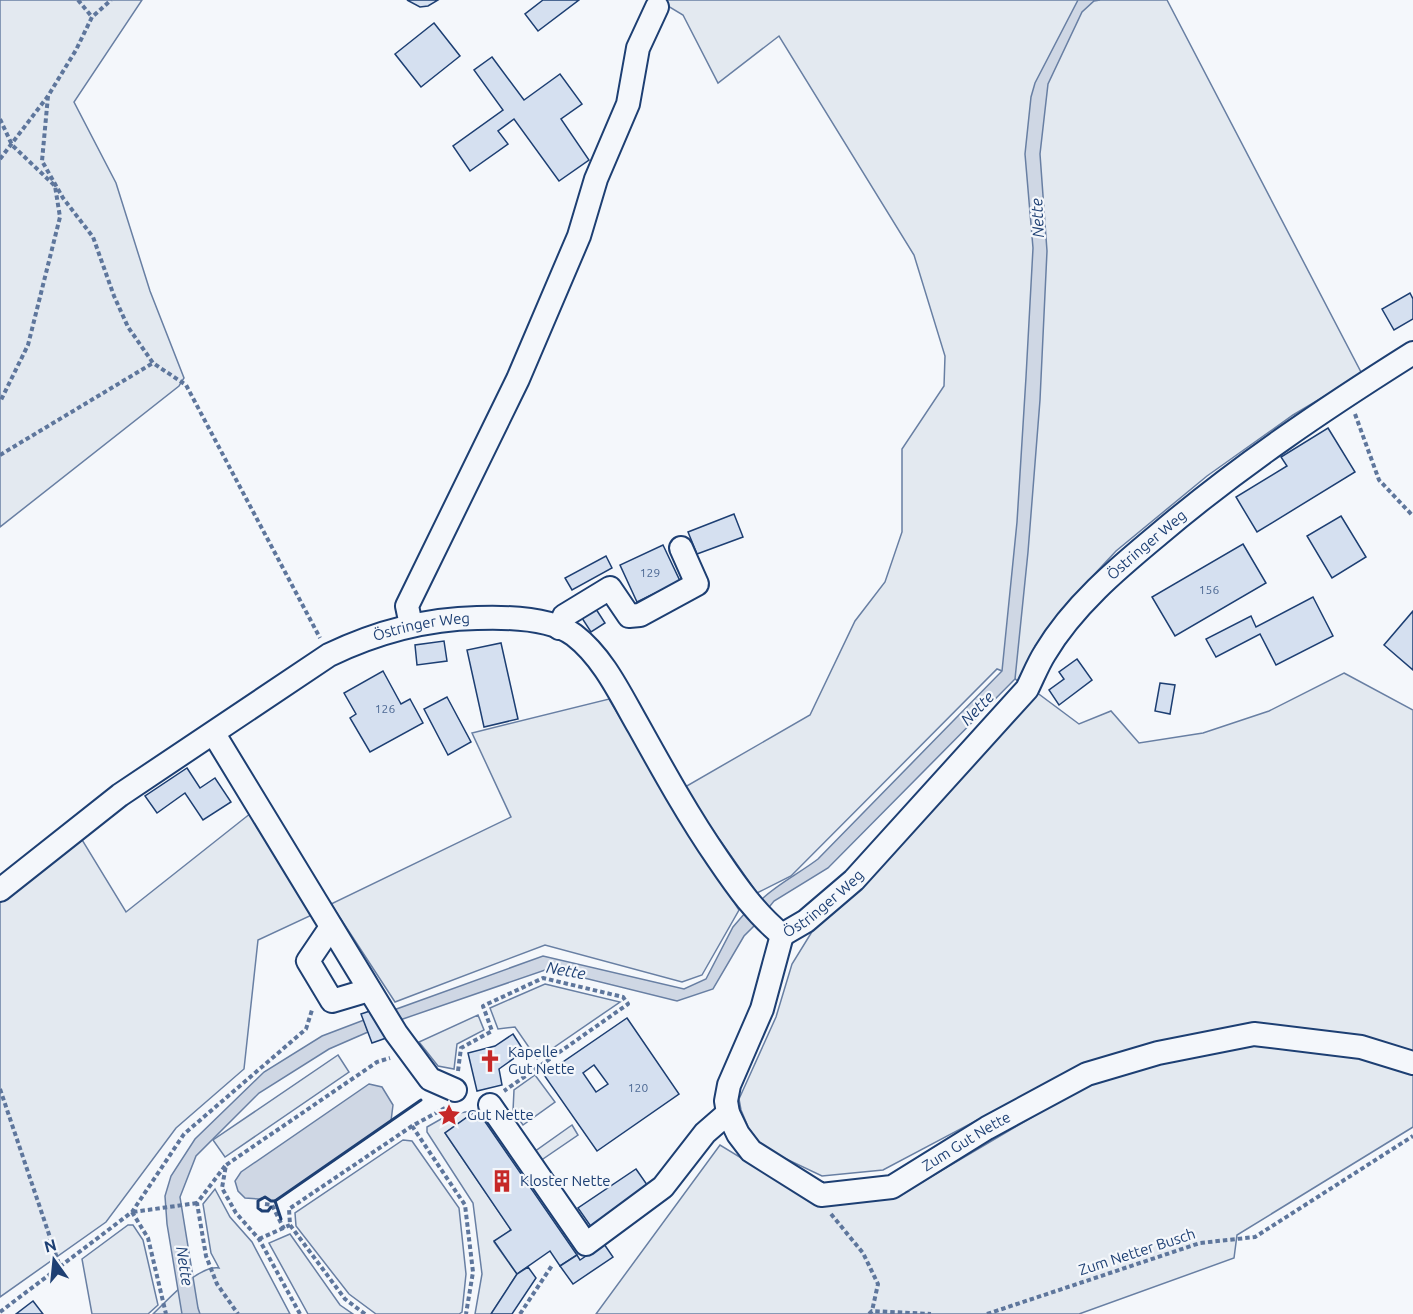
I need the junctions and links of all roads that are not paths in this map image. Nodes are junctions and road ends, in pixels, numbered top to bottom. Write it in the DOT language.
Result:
graph roads {
  1 [pos="657,7"];
  2 [pos="1413,352"];
  3 [pos="681,548"];
  4 [pos="411,625"];
  5 [pos="559,628"];
  6 [pos="214,734"];
  7 [pos="0,890"];
  8 [pos="331,927"];
  9 [pos="776,930"];
  10 [pos="372,995"];
  11 [pos="1413,1063"];
  12 [pos="456,1090"];
  13 [pos="490,1105"];
  14 [pos="728,1113"];
  1 -- 4 [label="street"];
  2 -- 9 [label="street, Östringer Weg"];
  3 -- 5 [label="street"];
  4 -- 5 [label="street, Östringer Weg"];
  4 -- 6 [label="street, Östringer Weg"];
  5 -- 9 [label="street, Östringer Weg"];
  6 -- 7 [label="street, Östringer Weg"];
  6 -- 8 [label="street"];
  8 -- 10 [label="street"];
  8 -- 10 [label="street"];
  9 -- 14 [label="street"];
  10 -- 12 [label="street"];
  11 -- 14 [label="street, Zum Gut Nette"];
  13 -- 14 [label="street"];
}
